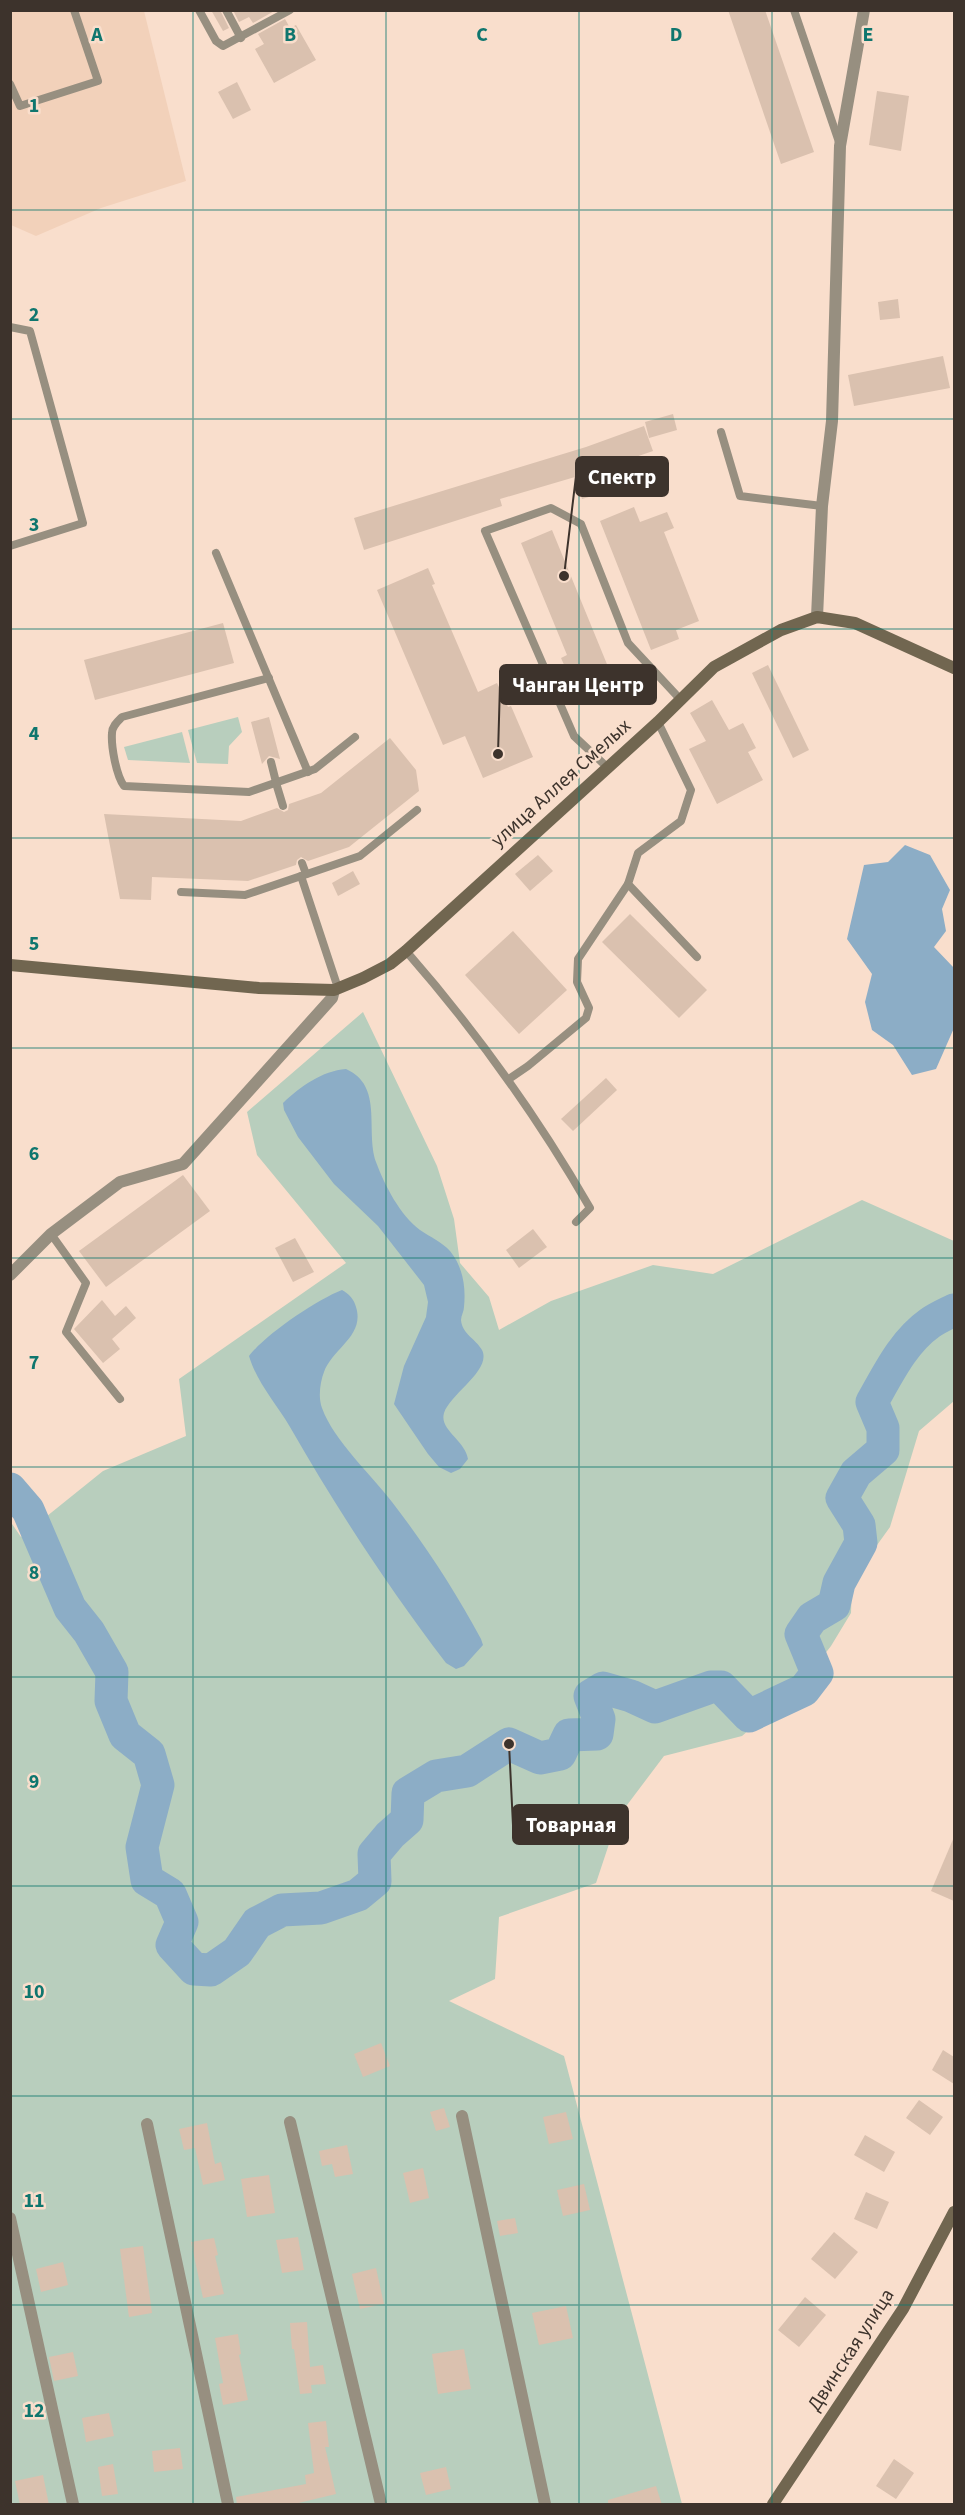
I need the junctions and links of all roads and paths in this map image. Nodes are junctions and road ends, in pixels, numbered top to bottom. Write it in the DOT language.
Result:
graph roads {
  1 [pos="74,10"];
  2 [pos="199,10"];
  3 [pos="226,10"];
  4 [pos="290,10"];
  5 [pos="794,10"];
  6 [pos="864,10"];
  7 [pos="241,38"];
  8 [pos="10,84"];
  9 [pos="840,146"];
  10 [pos="10,327"];
  11 [pos="722,432"];
  12 [pos="822,506"];
  13 [pos="10,546"];
  14 [pos="216,553"];
  15 [pos="817,617"];
  16 [pos="954,668"];
  17 [pos="269,678"];
  18 [pos="680,699"];
  19 [pos="658,722"];
  20 [pos="355,737"];
  21 [pos="271,762"];
  22 [pos="608,767"];
  23 [pos="308,772"];
  24 [pos="276,783"];
  25 [pos="283,806"];
  26 [pos="417,810"];
  27 [pos="302,863"];
  28 [pos="304,875"];
  29 [pos="628,884"];
  30 [pos="181,892"];
  31 [pos="406,951"];
  32 [pos="697,957"];
  33 [pos="10,965"];
  34 [pos="336,989"];
  35 [pos="509,1079"];
  36 [pos="576,1222"];
  37 [pos="51,1234"];
  38 [pos="10,1275"];
  39 [pos="120,1398"];
  40 [pos="462,2116"];
  41 [pos="290,2122"];
  42 [pos="147,2124"];
  43 [pos="954,2212"];
  44 [pos="10,2218"];
  45 [pos="73,2505"];
  46 [pos="228,2505"];
  47 [pos="381,2505"];
  48 [pos="545,2505"];
  49 [pos="773,2505"];
  1 -- 8 [label="lane"];
  2 -- 7 [label="lane"];
  3 -- 7 [label="lane"];
  4 -- 7 [label="lane"];
  5 -- 9 [label="lane"];
  6 -- 9 [label="street"];
  9 -- 12 [label="street"];
  10 -- 13 [label="lane"];
  11 -- 12 [label="lane"];
  12 -- 15 [label="street"];
  14 -- 17 [label="lane"];
  15 -- 16 [label="main road, улица Аллея Смелых"];
  15 -- 18 [label="main road, улица Аллея Смелых"];
  17 -- 23 [label="lane"];
  17 -- 24 [label="lane"];
  18 -- 19 [label="main road, улица Аллея Смелых"];
  18 -- 22 [label="lane"];
  19 -- 22 [label="main road, улица Аллея Смелых"];
  19 -- 29 [label="lane"];
  20 -- 23 [label="lane"];
  21 -- 24 [label="lane"];
  22 -- 31 [label="main road, улица Аллея Смелых"];
  23 -- 24 [label="lane"];
  24 -- 25 [label="lane"];
  26 -- 28 [label="lane"];
  27 -- 28 [label="lane"];
  28 -- 30 [label="lane"];
  28 -- 34 [label="lane"];
  29 -- 32 [label="lane"];
  29 -- 35 [label="lane"];
  31 -- 34 [label="main road, улица Аллея Смелых"];
  31 -- 35 [label="lane"];
  33 -- 34 [label="main road, улица Аллея Смелых"];
  34 -- 37 [label="street"];
  35 -- 36 [label="lane"];
  37 -- 38 [label="street"];
  37 -- 39 [label="lane"];
  40 -- 48 [label="street"];
  41 -- 47 [label="street"];
  42 -- 46 [label="street"];
  43 -- 49 [label="main road, Двинская улица"];
  44 -- 45 [label="street"];
}
